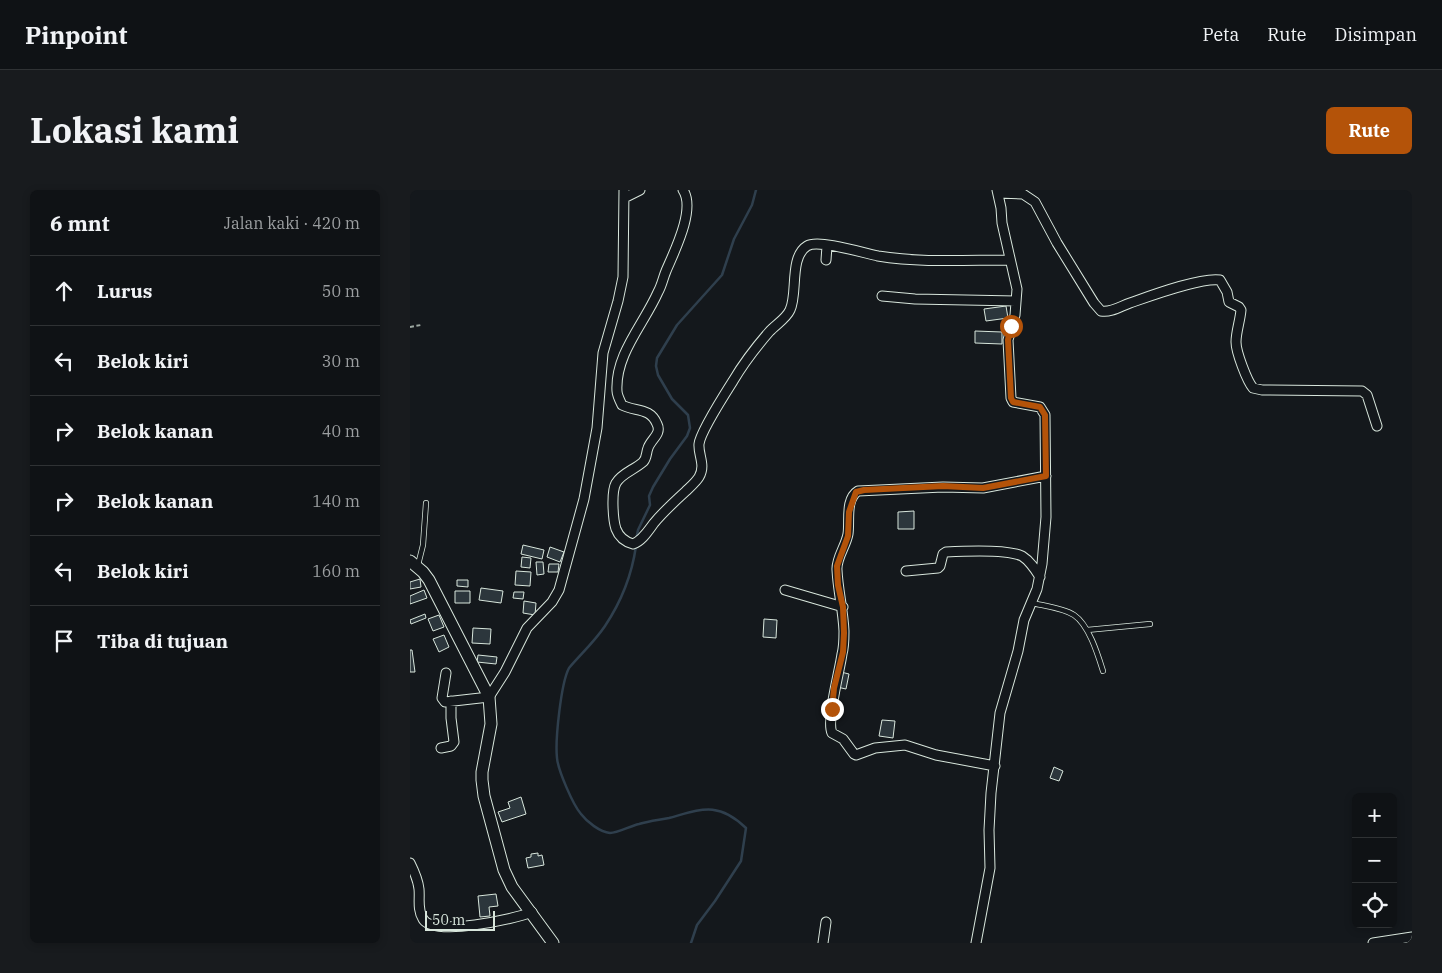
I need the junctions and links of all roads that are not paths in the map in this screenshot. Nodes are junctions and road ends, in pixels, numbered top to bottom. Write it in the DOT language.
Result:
graph roads {
  1 [pos="640,190"];
  2 [pos="683,190"];
  3 [pos="997,191"];
  4 [pos="624,194"];
  5 [pos="827,246"];
  6 [pos="826,260"];
  7 [pos="1010,260"];
  8 [pos="882,296"];
  9 [pos="1016,301"];
  10 [pos="1377,426"];
  11 [pos="1046,476"];
  12 [pos="426,503"];
  13 [pos="414,563"];
  14 [pos="906,571"];
  15 [pos="1040,577"];
  16 [pos="785,590"];
  17 [pos="1030,603"];
  18 [pos="843,607"];
  19 [pos="1150,624"];
  20 [pos="1087,630"];
  21 [pos="1103,671"];
  22 [pos="446,673"];
  23 [pos="489,697"];
  24 [pos="452,701"];
  25 [pos="441,748"];
  26 [pos="995,766"];
  27 [pos="410,863"];
  28 [pos="414,881"];
  29 [pos="532,912"];
  30 [pos="826,922"];
  31 [pos="1412,937"];
  32 [pos="553,943"];
  33 [pos="823,943"];
  34 [pos="976,943"];
  35 [pos="1373,943"];
  1 -- 4 [label="street"];
  2 -- 5 [label="street"];
  3 -- 7 [label="street"];
  3 -- 10 [label="street"];
  4 -- 23 [label="street"];
  5 -- 6 [label="street"];
  5 -- 7 [label="street"];
  7 -- 9 [label="street"];
  8 -- 9 [label="street"];
  9 -- 11 [label="street"];
  11 -- 15 [label="street"];
  11 -- 18 [label="street"];
  12 -- 13 [label="lane"];
  13 -- 23 [label="street"];
  14 -- 15 [label="street"];
  15 -- 17 [label="street"];
  16 -- 18 [label="street"];
  17 -- 20 [label="lane"];
  17 -- 26 [label="street"];
  18 -- 26 [label="street"];
  19 -- 20 [label="lane"];
  20 -- 21 [label="lane"];
  22 -- 24 [label="street"];
  23 -- 24 [label="street"];
  23 -- 29 [label="street"];
  24 -- 25 [label="street"];
  26 -- 34 [label="street"];
  27 -- 28 [label="street"];
  28 -- 29 [label="street"];
  29 -- 32 [label="street"];
  30 -- 33 [label="street"];
  31 -- 35 [label="street"];
}
